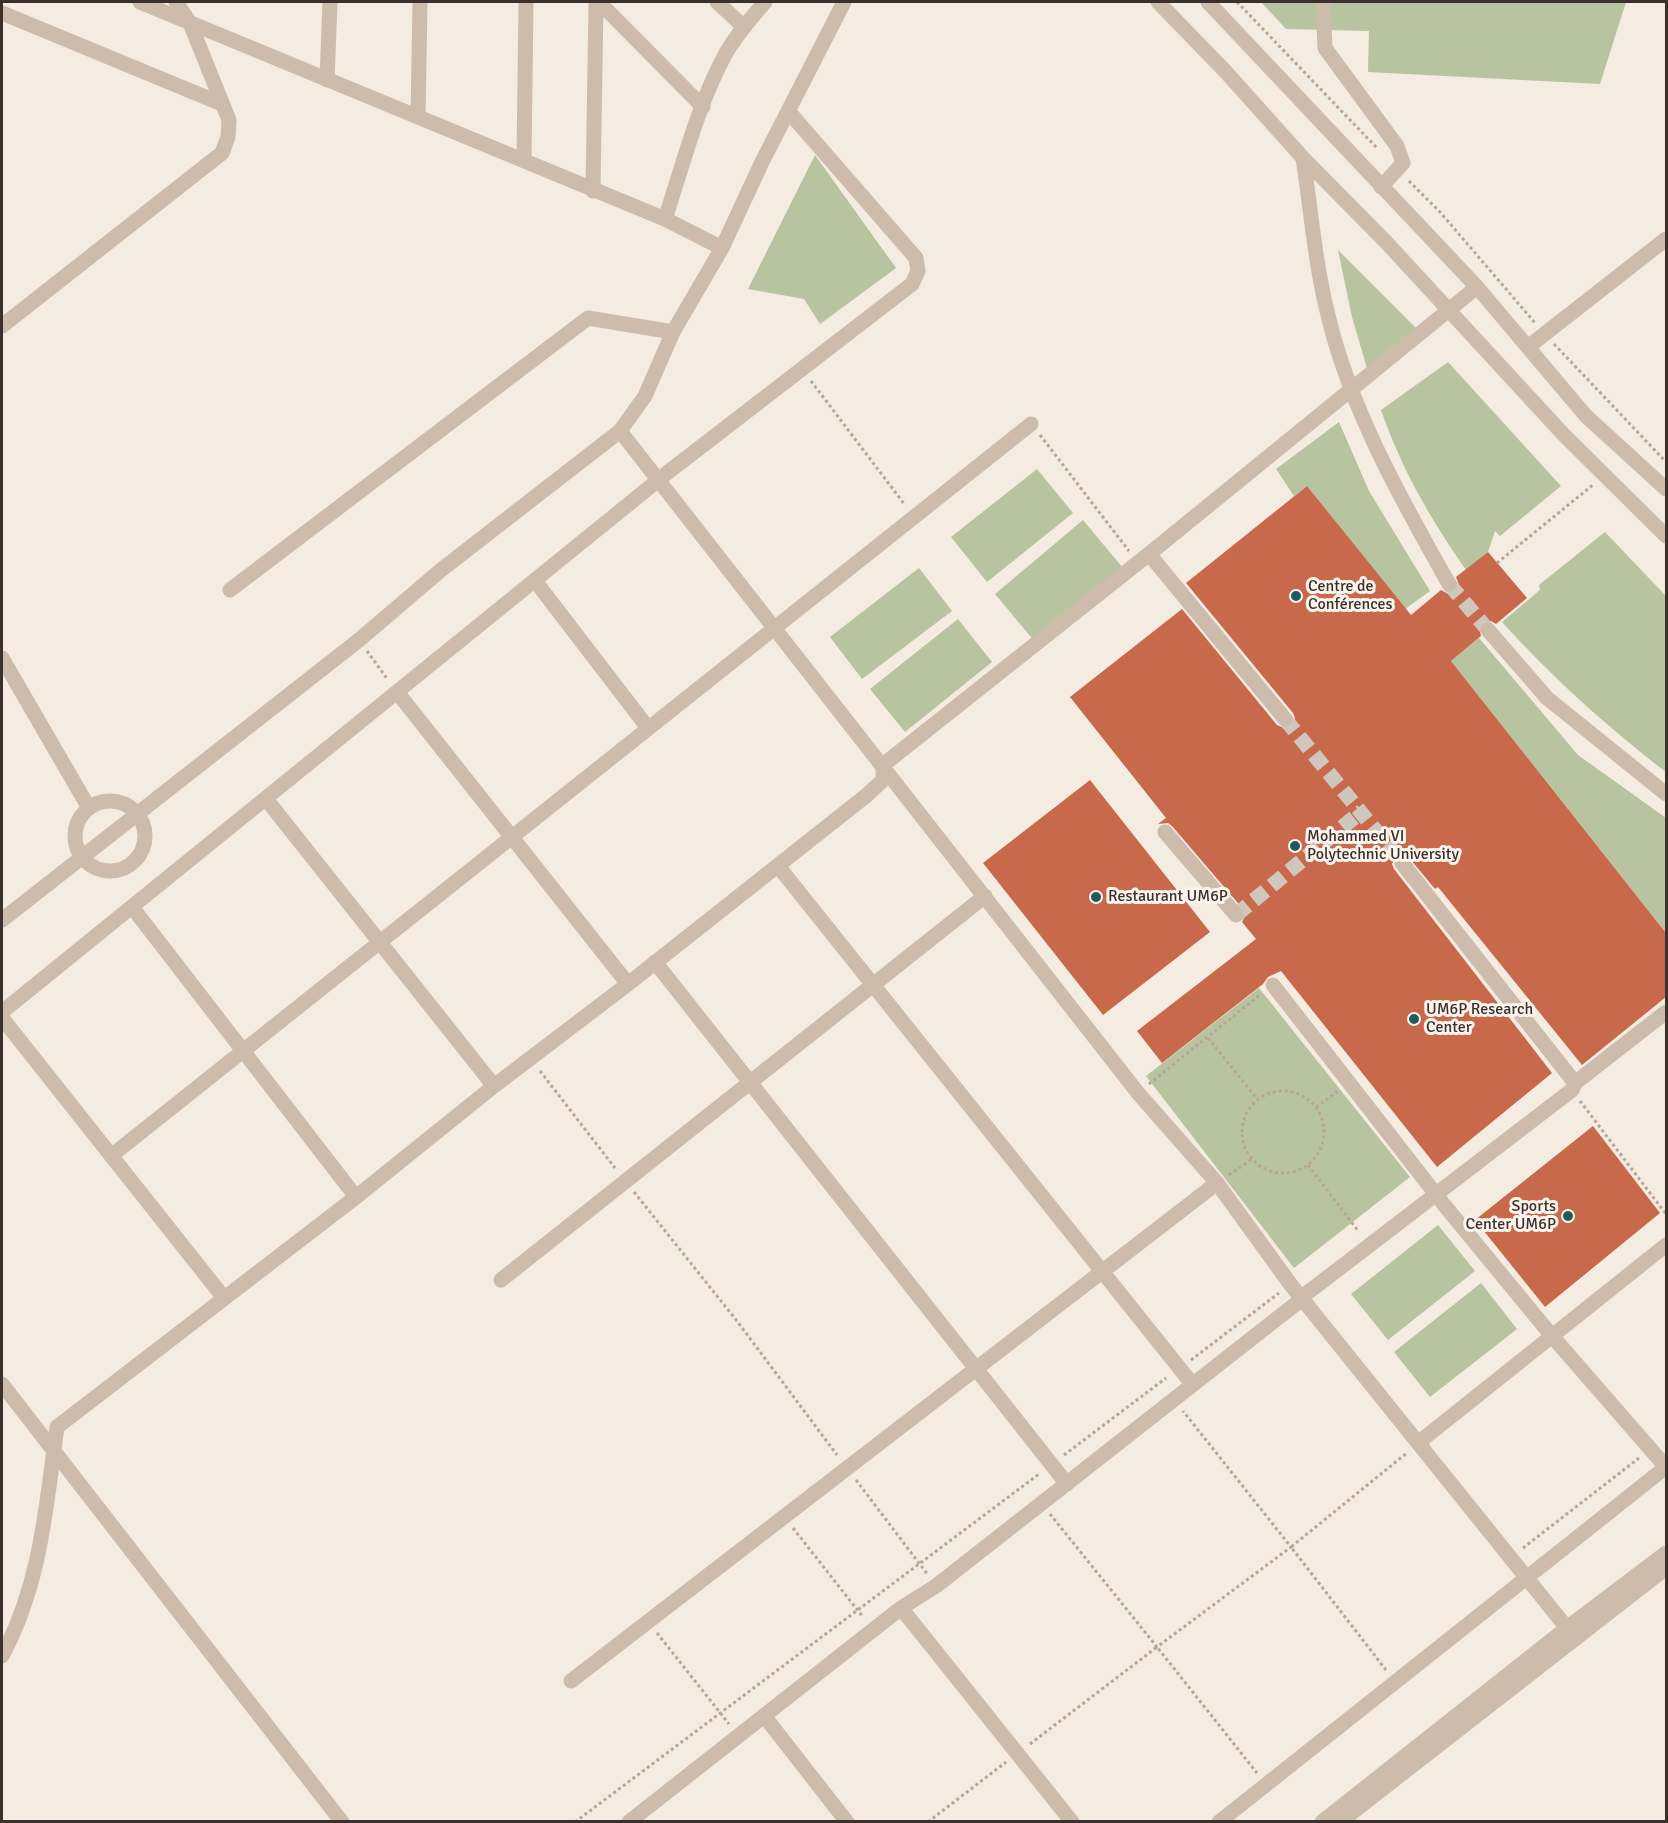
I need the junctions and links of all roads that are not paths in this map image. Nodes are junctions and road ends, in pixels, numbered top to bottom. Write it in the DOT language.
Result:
graph roads {
  1 [pos="141,2"];
  2 [pos="176,2"];
  3 [pos="330,2"];
  4 [pos="420,2"];
  5 [pos="526,2"];
  6 [pos="597,2"];
  7 [pos="717,2"];
  8 [pos="765,2"];
  9 [pos="844,2"];
  10 [pos="1158,2"];
  11 [pos="1208,2"];
  12 [pos="1323,2"];
  13 [pos="2,12"];
  14 [pos="190,23"];
  15 [pos="744,27"];
  16 [pos="327,80"];
  17 [pos="222,104"];
  18 [pos="703,107"];
  19 [pos="789,112"];
  20 [pos="418,117"];
  21 [pos="1303,158"];
  22 [pos="524,160"];
  23 [pos="1381,187"];
  24 [pos="593,191"];
  25 [pos="665,219"];
  26 [pos="1666,239"];
  27 [pos="722,248"];
  28 [pos="1476,287"];
  29 [pos="1448,311"];
  30 [pos="2,326"];
  31 [pos="673,332"];
  32 [pos="1528,347"];
  33 [pos="1352,389"];
  34 [pos="1031,424"];
  35 [pos="620,431"];
  36 [pos="659,480"];
  37 [pos="1666,489"];
  38 [pos="1666,536"];
  39 [pos="1144,558"];
  40 [pos="536,582"];
  41 [pos="1449,584"];
  42 [pos="230,590"];
  43 [pos="775,626"];
  44 [pos="1488,630"];
  45 [pos="2,658"];
  46 [pos="398,692"];
  47 [pos="1285,719"];
  48 [pos="648,728"];
  49 [pos="884,765"];
  50 [pos="1666,794"];
  51 [pos="266,799"];
  52 [pos="88,808"];
  53 [pos="138,814"];
  54 [pos="1165,832"];
  55 [pos="512,836"];
  56 [pos="81,858"];
  57 [pos="1402,863"];
  58 [pos="778,866"];
  59 [pos="985,896"];
  60 [pos="132,908"];
  61 [pos="1236,915"];
  62 [pos="2,920"];
  63 [pos="379,942"];
  64 [pos="655,962"];
  65 [pos="628,984"];
  66 [pos="873,985"];
  67 [pos="1273,985"];
  68 [pos="2,1012"];
  69 [pos="1666,1012"];
  70 [pos="2,1018"];
  71 [pos="243,1050"];
  72 [pos="750,1082"];
  73 [pos="494,1086"];
  74 [pos="1573,1087"];
  75 [pos="111,1155"];
  76 [pos="1217,1183"];
  77 [pos="1436,1194"];
  78 [pos="356,1197"];
  79 [pos="1666,1245"];
  80 [pos="1102,1272"];
  81 [pos="501,1280"];
  82 [pos="224,1298"];
  83 [pos="1302,1298"];
  84 [pos="1552,1336"];
  85 [pos="976,1369"];
  86 [pos="2,1384"];
  87 [pos="1193,1385"];
  88 [pos="1418,1443"];
  89 [pos="54,1450"];
  90 [pos="1666,1467"];
  91 [pos="1067,1484"];
  92 [pos="1666,1553"];
  93 [pos="1666,1568"];
  94 [pos="1528,1577"];
  95 [pos="901,1608"];
  96 [pos="1567,1628"];
  97 [pos="2,1656"];
  98 [pos="571,1681"];
  99 [pos="765,1717"];
  100 [pos="342,1821"];
  101 [pos="629,1821"];
  102 [pos="847,1821"];
  103 [pos="1072,1821"];
  104 [pos="1219,1821"];
  105 [pos="1322,1821"];
  106 [pos="1341,1821"];
  1 -- 14 [label="street"];
  2 -- 14 [label="street"];
  3 -- 16 [label="street"];
  4 -- 20 [label="street"];
  5 -- 22 [label="street"];
  6 -- 18 [label="street"];
  6 -- 24 [label="street"];
  7 -- 15 [label="street"];
  8 -- 15 [label="street"];
  9 -- 19 [label="street"];
  10 -- 21 [label="street"];
  11 -- 23 [label="street"];
  12 -- 23 [label="street"];
  13 -- 17 [label="street"];
  14 -- 16 [label="street"];
  14 -- 17 [label="street"];
  15 -- 18 [label="street"];
  16 -- 20 [label="street"];
  17 -- 30 [label="street"];
  18 -- 25 [label="street"];
  19 -- 27 [label="street"];
  19 -- 36 [label="street"];
  20 -- 22 [label="street"];
  21 -- 29 [label="street"];
  21 -- 33 [label="street"];
  22 -- 24 [label="street"];
  23 -- 28 [label="street"];
  24 -- 25 [label="street"];
  25 -- 27 [label="street"];
  26 -- 32 [label="street"];
  27 -- 31 [label="street"];
  28 -- 29 [label="street"];
  28 -- 32 [label="street"];
  29 -- 33 [label="street"];
  29 -- 38 [label="street"];
  31 -- 35 [label="street"];
  31 -- 42 [label="street"];
  32 -- 37 [label="street"];
  33 -- 39 [label="street"];
  33 -- 41 [label="street"];
  34 -- 43 [label="street"];
  35 -- 36 [label="street"];
  35 -- 53 [label="street"];
  36 -- 40 [label="street"];
  36 -- 43 [label="street"];
  39 -- 47 [label="street"];
  39 -- 49 [label="street"];
  40 -- 46 [label="street"];
  40 -- 48 [label="street"];
  43 -- 48 [label="street"];
  43 -- 49 [label="street"];
  44 -- 50 [label="street"];
  45 -- 52 [label="street"];
  46 -- 51 [label="street"];
  46 -- 55 [label="street"];
  48 -- 55 [label="street"];
  49 -- 58 [label="street"];
  49 -- 59 [label="street"];
  51 -- 60 [label="street"];
  51 -- 63 [label="street"];
  52 -- 53 [label="street"];
  52 -- 56 [label="street"];
  53 -- 56 [label="street"];
  53 -- 56 [label="street"];
  54 -- 61 [label="street"];
  55 -- 63 [label="street"];
  55 -- 65 [label="street"];
  56 -- 62 [label="street"];
  57 -- 74 [label="street"];
  58 -- 64 [label="street"];
  58 -- 66 [label="street"];
  59 -- 66 [label="street"];
  59 -- 76 [label="street"];
  60 -- 68 [label="street"];
  60 -- 71 [label="street"];
  63 -- 71 [label="street"];
  63 -- 73 [label="street"];
  64 -- 65 [label="street"];
  64 -- 72 [label="street"];
  65 -- 73 [label="street"];
  66 -- 72 [label="street"];
  66 -- 80 [label="street"];
  67 -- 77 [label="street"];
  69 -- 74 [label="street"];
  70 -- 75 [label="street"];
  71 -- 75 [label="street"];
  71 -- 78 [label="street"];
  72 -- 81 [label="street"];
  72 -- 85 [label="street"];
  73 -- 78 [label="street"];
  74 -- 77 [label="street"];
  75 -- 82 [label="street"];
  76 -- 80 [label="street"];
  76 -- 83 [label="street"];
  77 -- 83 [label="street"];
  77 -- 84 [label="street"];
  78 -- 82 [label="street"];
  79 -- 84 [label="street"];
  80 -- 85 [label="street"];
  80 -- 87 [label="street"];
  82 -- 89 [label="street"];
  83 -- 87 [label="street"];
  83 -- 88 [label="street"];
  84 -- 88 [label="street"];
  84 -- 90 [label="street"];
  85 -- 91 [label="street"];
  85 -- 98 [label="street"];
  86 -- 89 [label="street"];
  87 -- 91 [label="street"];
  88 -- 94 [label="street"];
  89 -- 97 [label="street"];
  89 -- 100 [label="street"];
  90 -- 94 [label="street"];
  91 -- 95 [label="street"];
  92 -- 96 [label="street"];
  93 -- 106 [label="street"];
  94 -- 96 [label="street"];
  94 -- 104 [label="street"];
  95 -- 99 [label="street"];
  95 -- 103 [label="street"];
  96 -- 105 [label="street"];
  99 -- 101 [label="street"];
  99 -- 102 [label="street"];
}
